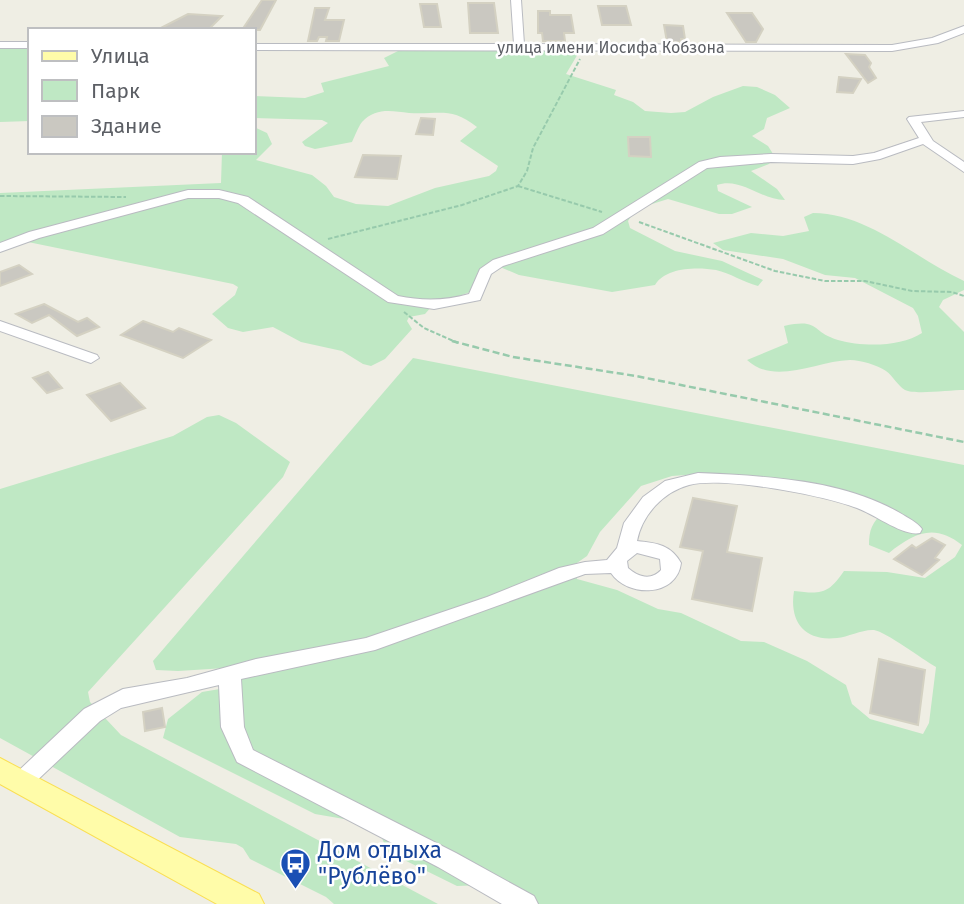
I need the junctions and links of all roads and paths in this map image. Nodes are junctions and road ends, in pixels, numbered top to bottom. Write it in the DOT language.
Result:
graph roads {
  1 [pos="516,0"];
  2 [pos="964,29"];
  3 [pos="0,45"];
  4 [pos="28,45"];
  5 [pos="256,47"];
  6 [pos="519,48"];
  7 [pos="585,48"];
  8 [pos="964,114"];
  9 [pos="926,139"];
  10 [pos="964,168"];
  11 [pos="518,186"];
  12 [pos="0,196"];
  13 [pos="128,197"];
  14 [pos="620,218"];
  15 [pos="311,243"];
  16 [pos="4,246"];
  17 [pos="964,296"];
  18 [pos="393,299"];
  19 [pos="0,326"];
  20 [pos="91,358"];
  21 [pos="964,442"];
  22 [pos="913,529"];
  23 [pos="230,674"];
  24 [pos="11,776"];
  25 [pos="247,904"];
  26 [pos="525,904"];
  1 -- 6 [label="street"];
  2 -- 7 [label="street, улица имени Иосифа Кобзона"];
  3 -- 4 [label="street"];
  5 -- 6 [label="street, улица имени Иосифа Кобзона"];
  6 -- 7 [label="street, улица имени Иосифа Кобзона"];
  7 -- 11 [label="path"];
  8 -- 9 [label="street"];
  9 -- 10 [label="street"];
  9 -- 14 [label="street"];
  11 -- 14 [label="path"];
  11 -- 15 [label="path"];
  12 -- 13 [label="path"];
  14 -- 17 [label="path"];
  14 -- 18 [label="street"];
  15 -- 16 [label="street"];
  15 -- 18 [label="street"];
  18 -- 21 [label="path"];
  19 -- 20 [label="street"];
  22 -- 23 [label="street"];
  23 -- 24 [label="street"];
  23 -- 26 [label="street"];
  24 -- 25 [label="main road"];
}
